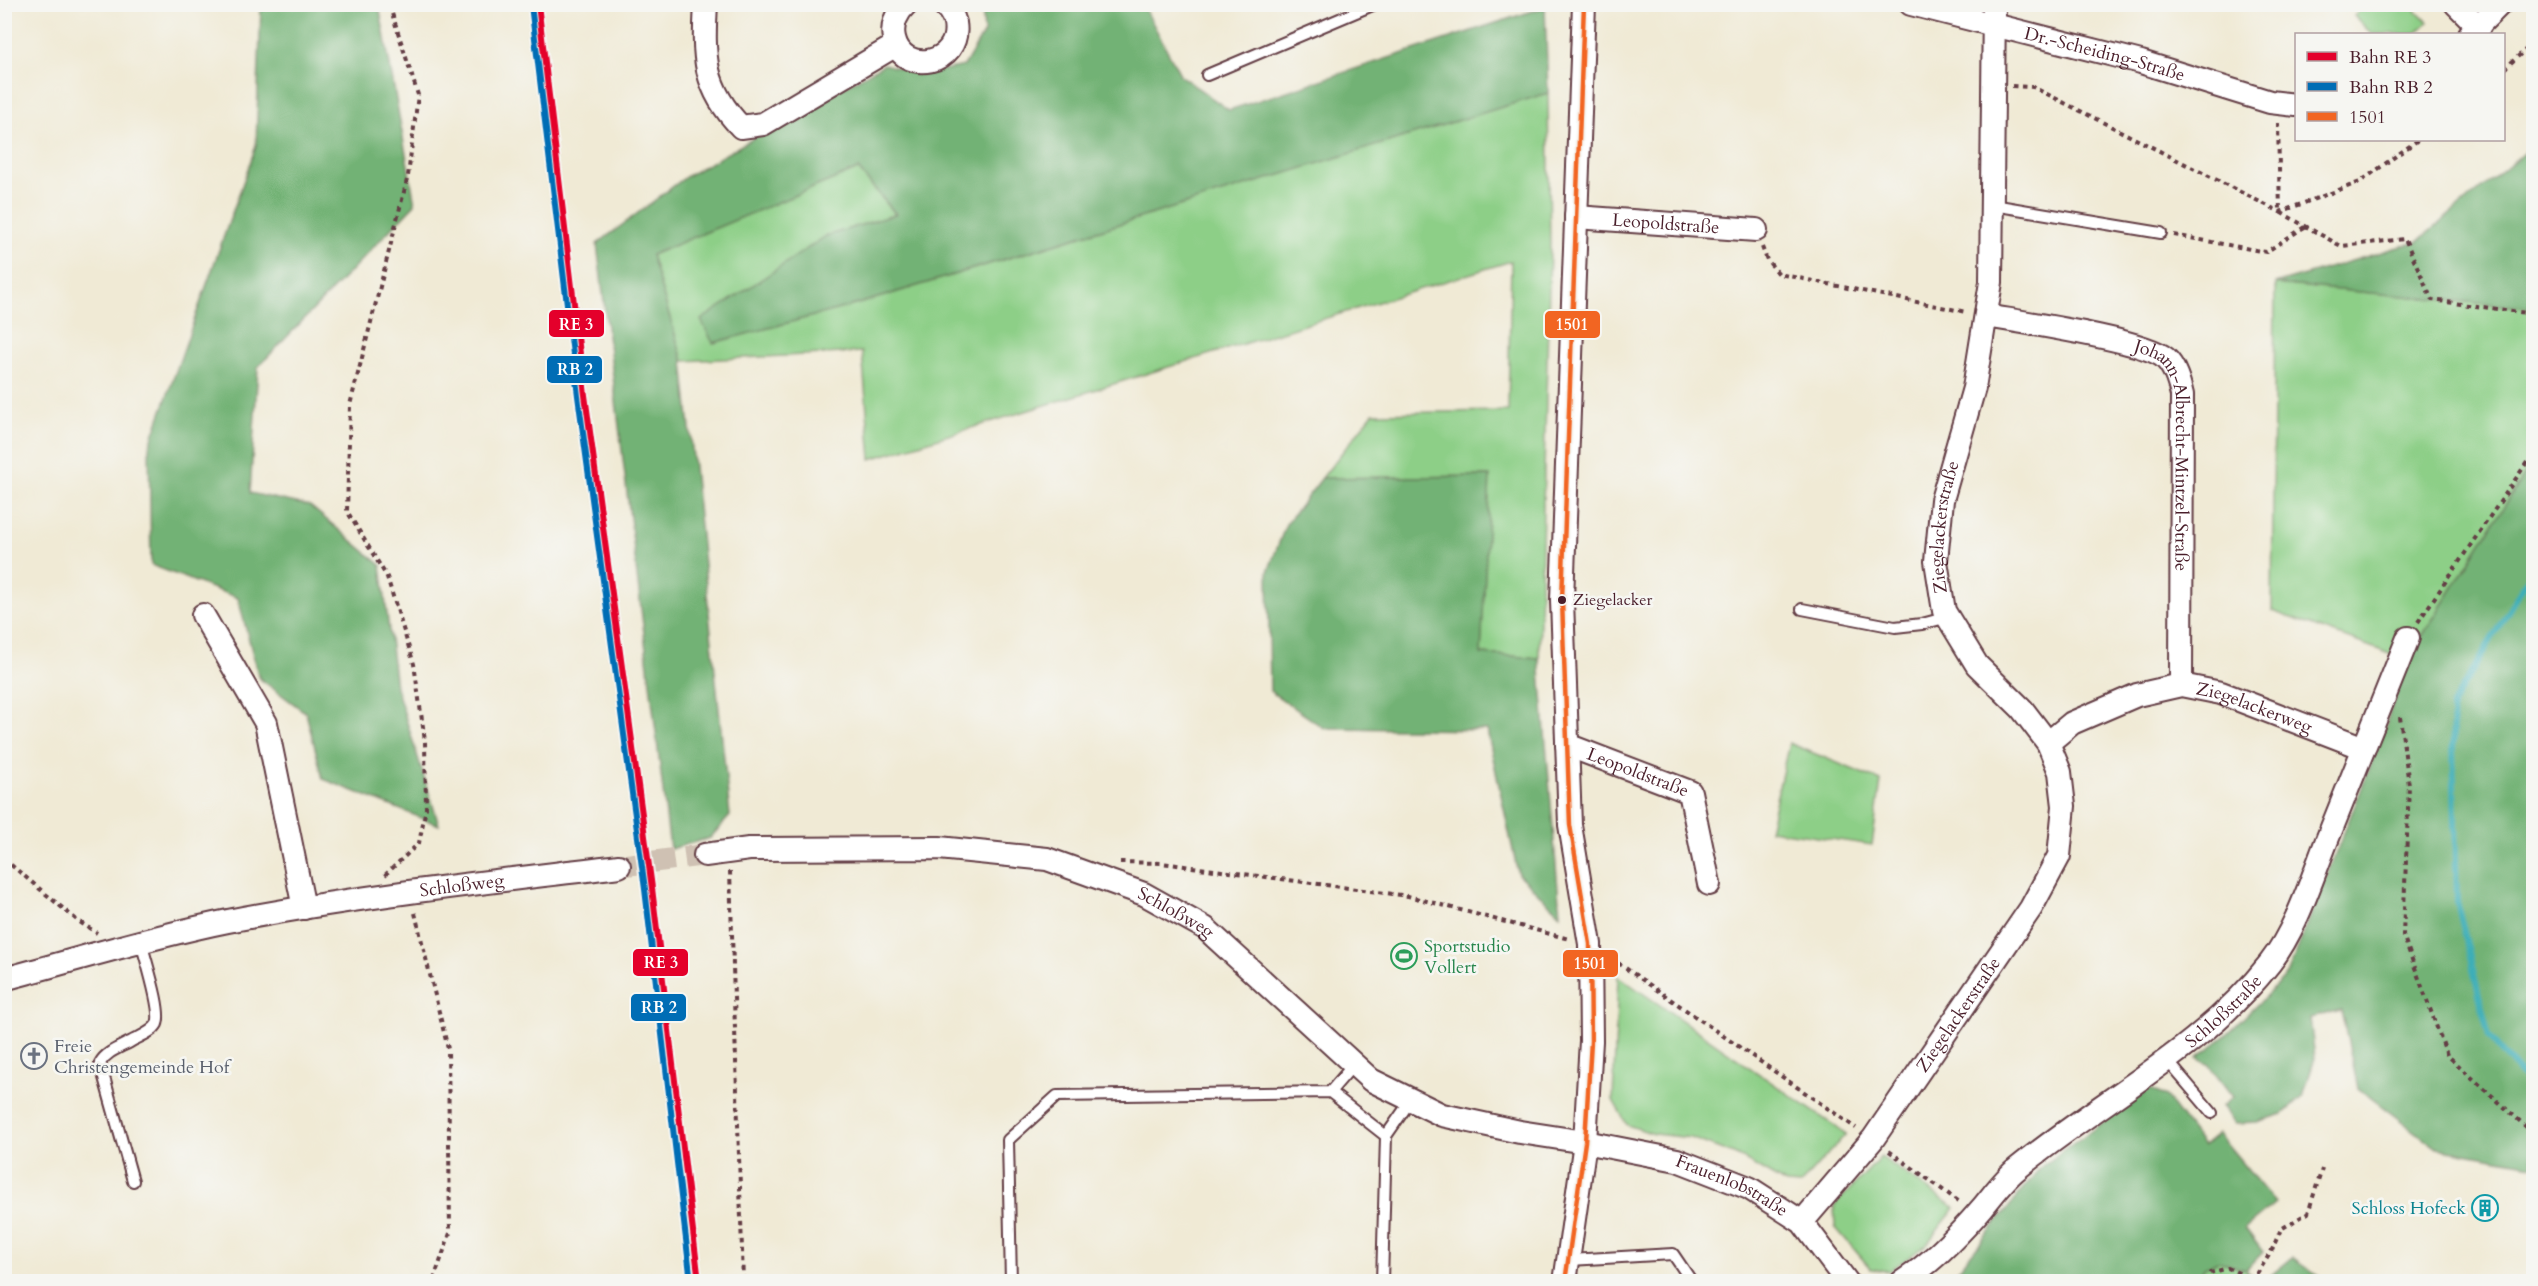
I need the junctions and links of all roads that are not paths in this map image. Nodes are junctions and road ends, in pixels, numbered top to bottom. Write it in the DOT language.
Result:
graph roads {
  1 [pos="706,4"];
  2 [pos="906,4"];
  3 [pos="1375,4"];
  4 [pos="1584,4"];
  5 [pos="1911,4"];
  6 [pos="2456,4"];
  7 [pos="2500,4"];
  8 [pos="945,5"];
  9 [pos="1993,14"];
  10 [pos="2474,31"];
  11 [pos="896,45"];
  12 [pos="1207,75"];
  13 [pos="2287,104"];
  14 [pos="1993,205"];
  15 [pos="1576,217"];
  16 [pos="1756,230"];
  17 [pos="2161,233"];
  18 [pos="1987,316"];
  19 [pos="1802,609"];
  20 [pos="203,615"];
  21 [pos="1948,617"];
  22 [pos="2408,638"];
  23 [pos="2181,686"];
  24 [pos="2048,743"];
  25 [pos="1567,745"];
  26 [pos="2364,748"];
  27 [pos="705,855"];
  28 [pos="619,866"];
  29 [pos="1709,884"];
  30 [pos="304,908"];
  31 [pos="131,944"];
  32 [pos="4,979"];
  33 [pos="2167,1060"];
  34 [pos="1354,1064"];
  35 [pos="1330,1092"];
  36 [pos="1411,1100"];
  37 [pos="2212,1113"];
  38 [pos="1386,1136"];
  39 [pos="1585,1142"];
  40 [pos="133,1181"];
  41 [pos="1802,1222"];
  42 [pos="1568,1275"];
  43 [pos="1842,1280"];
  44 [pos="1011,1281"];
  45 [pos="1382,1281"];
  46 [pos="1692,1281"];
  47 [pos="1902,1281"];
  1 -- 11 [label="street"];
  2 -- 11 [label="street"];
  3 -- 12 [label="lane"];
  4 -- 15 [label="street, Leopoldstraße"];
  5 -- 9 [label="street, Dr.-Scheiding-Straße"];
  6 -- 10 [label="street"];
  7 -- 10 [label="street"];
  8 -- 11 [label="street"];
  9 -- 13 [label="street, Dr.-Scheiding-Straße"];
  9 -- 14 [label="street, Ziegelackerstraße"];
  14 -- 17 [label="lane"];
  14 -- 18 [label="street, Ziegelackerstraße"];
  15 -- 16 [label="street, Leopoldstraße"];
  15 -- 25 [label="street, Leopoldstraße"];
  18 -- 21 [label="street, Ziegelackerstraße"];
  18 -- 23 [label="street, Johann-Albrecht-Mintzel-Straße"];
  19 -- 21 [label="lane"];
  20 -- 30 [label="street"];
  21 -- 24 [label="street, Ziegelackerstraße"];
  22 -- 26 [label="street, Schloßstraße"];
  23 -- 24 [label="street, Ziegelackerweg"];
  23 -- 26 [label="street, Ziegelackerweg"];
  24 -- 41 [label="street, Ziegelackerstraße"];
  25 -- 29 [label="street, Leopoldstraße"];
  25 -- 39 [label="street, Leopoldstraße"];
  26 -- 33 [label="street, Schloßstraße"];
  27 -- 34 [label="street, Schloßweg"];
  28 -- 30 [label="street, Schloßweg"];
  30 -- 31 [label="street, Schloßweg"];
  31 -- 32 [label="street, Schloßweg"];
  31 -- 40 [label="lane"];
  33 -- 37 [label="lane"];
  33 -- 47 [label="street, Schloßstraße"];
  34 -- 35 [label="lane"];
  34 -- 36 [label="street, Schloßweg"];
  35 -- 38 [label="lane"];
  35 -- 44 [label="lane"];
  36 -- 38 [label="lane"];
  36 -- 39 [label="street, Schloßweg"];
  38 -- 45 [label="lane"];
  39 -- 41 [label="street, Frauenlobstraße"];
  39 -- 42 [label="street, Leopoldstraße"];
  41 -- 43 [label="street, Frauenlobstraße"];
  42 -- 46 [label="lane"];
}
